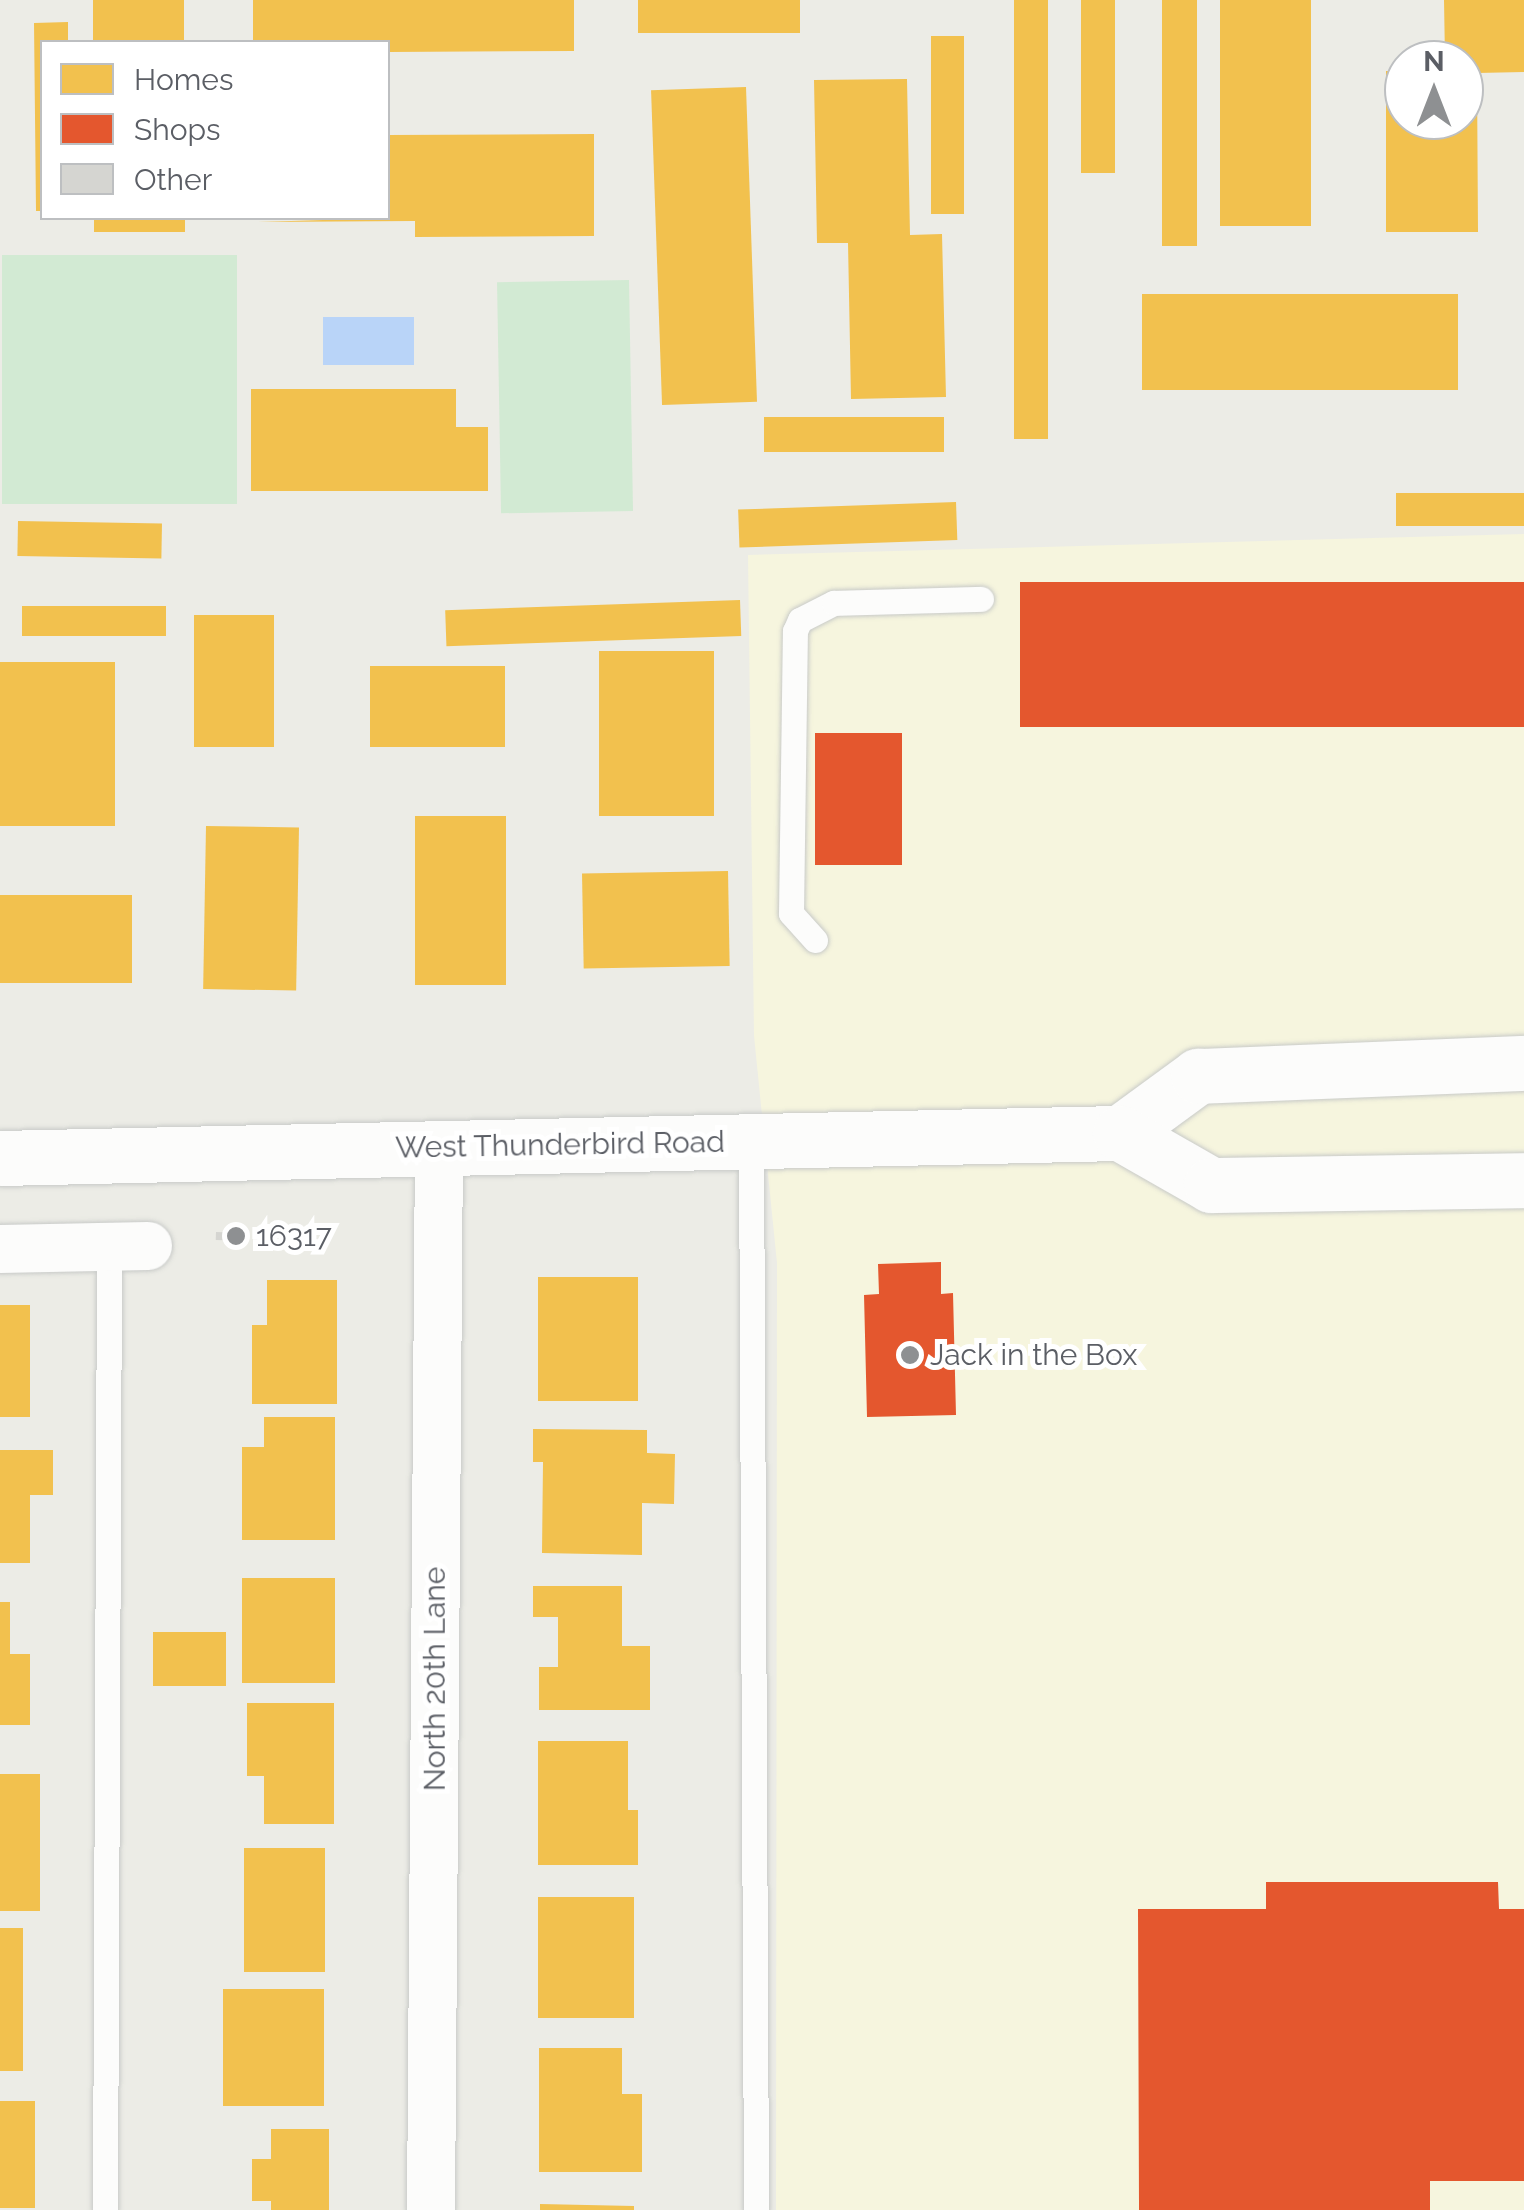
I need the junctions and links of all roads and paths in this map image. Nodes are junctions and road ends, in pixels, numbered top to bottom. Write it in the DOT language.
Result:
graph roads {
  1 [pos="981,599"];
  2 [pos="815,940"];
  3 [pos="1524,1063"];
  4 [pos="1120,1132"];
  5 [pos="751,1141"];
  6 [pos="439,1147"];
  7 [pos="0,1158"];
  8 [pos="1524,1180"];
  9 [pos="128,1247"];
  10 [pos="0,1249"];
  11 [pos="105,2210"];
  12 [pos="431,2210"];
  13 [pos="756,2210"];
  1 -- 2 [label="lane"];
  3 -- 4 [label="main road"];
  4 -- 5 [label="main road, West Thunderbird Road"];
  4 -- 8 [label="main road"];
  5 -- 6 [label="main road, West Thunderbird Road"];
  5 -- 13 [label="lane"];
  6 -- 7 [label="main road, West Thunderbird Road"];
  6 -- 12 [label="street, North 20th Lane"];
  9 -- 10 [label="street"];
  9 -- 11 [label="lane"];
}
